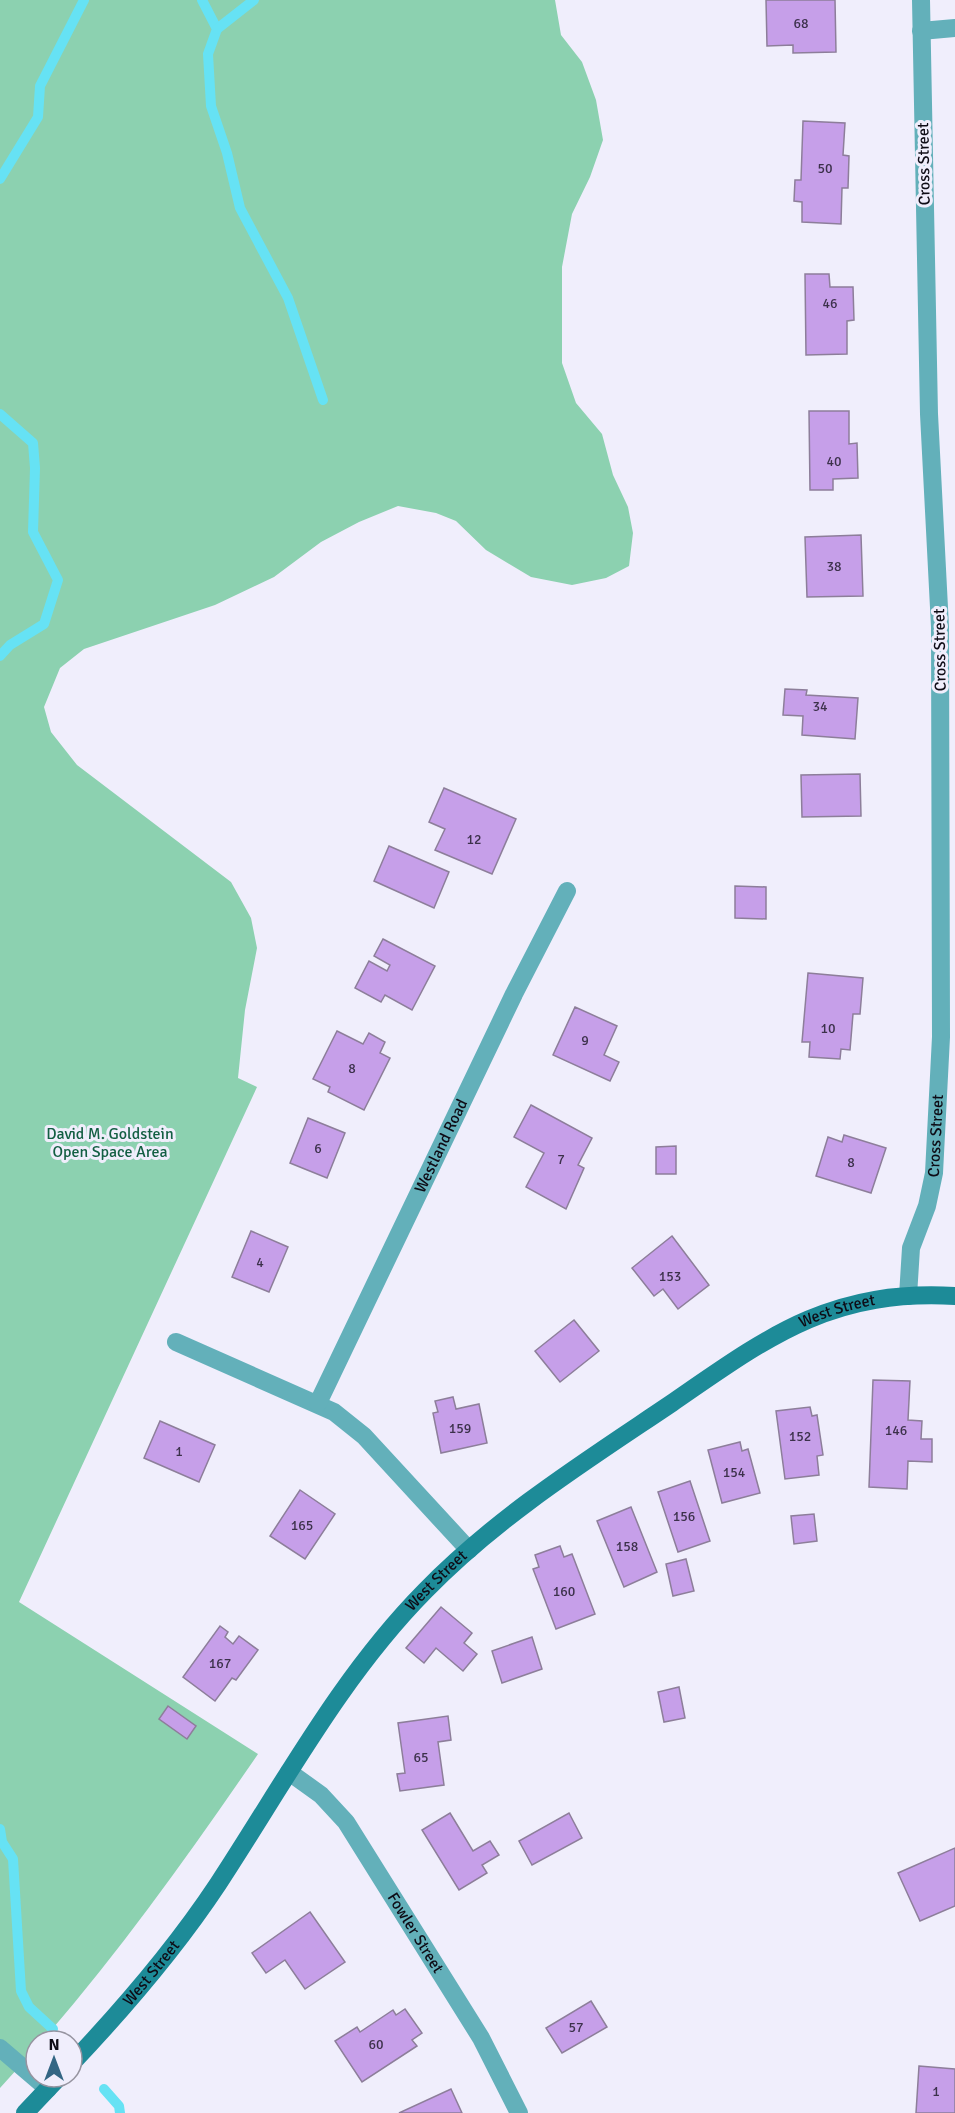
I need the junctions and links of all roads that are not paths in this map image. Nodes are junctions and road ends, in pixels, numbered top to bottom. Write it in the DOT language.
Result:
graph roads {
  1 [pos="921,0"];
  2 [pos="955,28"];
  3 [pos="921,31"];
  4 [pos="948,660"];
  5 [pos="567,891"];
  6 [pos="908,1296"];
  7 [pos="955,1296"];
  8 [pos="176,1342"];
  9 [pos="318,1403"];
  10 [pos="469,1550"];
  11 [pos="289,1772"];
  12 [pos="0,2048"];
  13 [pos="84,2050"];
  14 [pos="24,2064"];
  15 [pos="48,2089"];
  16 [pos="25,2113"];
  17 [pos="519,2113"];
  1 -- 3 [label="street, Cross Street"];
  2 -- 3 [label="street"];
  3 -- 4 [label="street, Cross Street"];
  4 -- 6 [label="street, Cross Street"];
  5 -- 9 [label="street, Westland Road"];
  6 -- 7 [label="main road, West Street"];
  6 -- 10 [label="main road, West Street"];
  8 -- 9 [label="street"];
  9 -- 10 [label="street"];
  10 -- 11 [label="main road, West Street"];
  11 -- 13 [label="main road, West Street"];
  11 -- 17 [label="street, Fowler Street"];
  12 -- 14 [label="street"];
  15 -- 16 [label="main road"];
}
